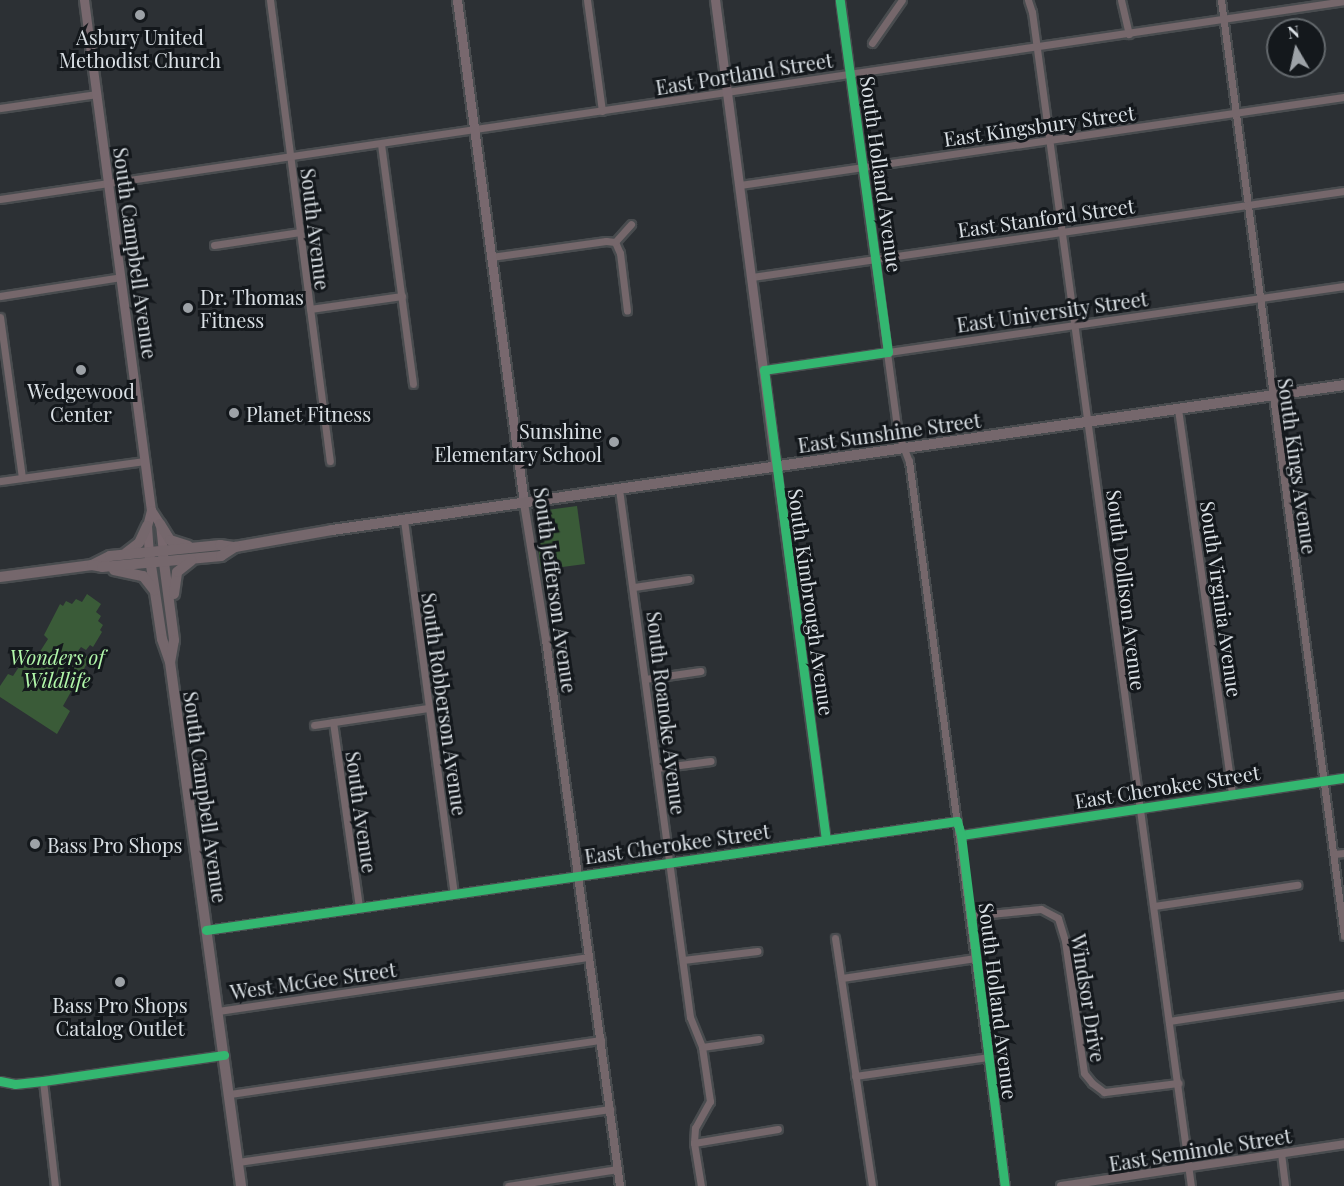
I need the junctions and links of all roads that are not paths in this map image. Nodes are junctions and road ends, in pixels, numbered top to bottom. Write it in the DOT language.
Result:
graph roads {
  1 [pos="84,0"];
  2 [pos="270,0"];
  3 [pos="457,0"];
  4 [pos="587,0"];
  5 [pos="715,0"];
  6 [pos="840,0"];
  7 [pos="902,0"];
  8 [pos="1028,0"];
  9 [pos="1121,0"];
  10 [pos="1221,0"];
  11 [pos="1344,1"];
  12 [pos="1221,20"];
  13 [pos="1129,34"];
  14 [pos="872,43"];
  15 [pos="1036,47"];
  16 [pos="850,74"];
  17 [pos="727,93"];
  18 [pos="97,94"];
  19 [pos="1344,97"];
  20 [pos="0,108"];
  21 [pos="602,111"];
  22 [pos="1234,113"];
  23 [pos="474,130"];
  24 [pos="1048,140"];
  25 [pos="381,144"];
  26 [pos="291,158"];
  27 [pos="862,167"];
  28 [pos="108,184"];
  29 [pos="740,185"];
  30 [pos="1344,191"];
  31 [pos="0,200"];
  32 [pos="1246,204"];
  33 [pos="631,225"];
  34 [pos="1061,231"];
  35 [pos="300,232"];
  36 [pos="615,242"];
  37 [pos="214,245"];
  38 [pos="491,257"];
  39 [pos="875,259"];
  40 [pos="121,277"];
  41 [pos="752,277"];
  42 [pos="1344,286"];
  43 [pos="0,296"];
  44 [pos="402,296"];
  45 [pos="1259,298"];
  46 [pos="310,309"];
  47 [pos="627,311"];
  48 [pos="0,316"];
  49 [pos="1073,325"];
  50 [pos="888,352"];
  51 [pos="764,370"];
  52 [pos="413,384"];
  53 [pos="1344,385"];
  54 [pos="1272,396"];
  55 [pos="1178,409"];
  56 [pos="1087,422"];
  57 [pos="904,448"];
  58 [pos="145,461"];
  59 [pos="330,461"];
  60 [pos="776,467"];
  61 [pos="22,477"];
  62 [pos="0,481"];
  63 [pos="619,489"];
  64 [pos="524,503"];
  65 [pos="151,510"];
  66 [pos="404,520"];
  67 [pos="160,524"];
  68 [pos="147,526"];
  69 [pos="194,553"];
  70 [pos="120,555"];
  71 [pos="163,556"];
  72 [pos="150,558"];
  73 [pos="97,566"];
  74 [pos="0,577"];
  75 [pos="688,579"];
  76 [pos="634,587"];
  77 [pos="155,595"];
  78 [pos="171,612"];
  79 [pos="170,662"];
  80 [pos="700,671"];
  81 [pos="645,679"];
  82 [pos="428,708"];
  83 [pos="333,722"];
  84 [pos="314,725"];
  85 [pos="711,761"];
  86 [pos="657,768"];
  87 [pos="1344,778"];
  88 [pos="1325,781"];
  89 [pos="1232,794"];
  90 [pos="1139,809"];
  91 [pos="957,821"];
  92 [pos="961,836"];
  93 [pos="826,840"];
  94 [pos="1344,852"];
  95 [pos="1334,854"];
  96 [pos="670,862"];
  97 [pos="578,876"];
  98 [pos="1297,885"];
  99 [pos="454,893"];
  100 [pos="1154,906"];
  101 [pos="359,907"];
  102 [pos="970,916"];
  103 [pos="206,930"];
  104 [pos="1344,936"];
  105 [pos="836,938"];
  106 [pos="757,951"];
  107 [pos="589,957"];
  108 [pos="976,958"];
  109 [pos="683,960"];
  110 [pos="842,978"];
  111 [pos="1344,995"];
  112 [pos="218,1011"];
  113 [pos="1169,1021"];
  114 [pos="758,1039"];
  115 [pos="601,1040"];
  116 [pos="702,1047"];
  117 [pos="224,1055"];
  118 [pos="988,1057"];
  119 [pos="855,1076"];
  120 [pos="43,1081"];
  121 [pos="0,1082"];
  122 [pos="1178,1083"];
  123 [pos="230,1094"];
  124 [pos="610,1109"];
  125 [pos="778,1130"];
  126 [pos="694,1143"];
  127 [pos="1344,1144"];
  128 [pos="1281,1153"];
  129 [pos="238,1161"];
  130 [pos="1189,1167"];
  131 [pos="618,1169"];
  132 [pos="1095,1184"];
  133 [pos="55,1186"];
  134 [pos="241,1186"];
  135 [pos="508,1186"];
  136 [pos="620,1186"];
  137 [pos="701,1186"];
  138 [pos="872,1186"];
  139 [pos="1005,1186"];
  140 [pos="1061,1186"];
  141 [pos="1191,1186"];
  142 [pos="1285,1186"];
  1 -- 18 [label="main road, South Campbell Avenue"];
  2 -- 26 [label="street, South Avenue"];
  3 -- 23 [label="main road, South Jefferson Avenue"];
  4 -- 21 [label="street"];
  5 -- 17 [label="main road, South Kimbrough Avenue"];
  6 -- 16 [label="street, South Holland Avenue"];
  7 -- 14 [label="street"];
  8 -- 15 [label="street, South Dollison Avenue"];
  9 -- 13 [label="street"];
  10 -- 12 [label="street, South Kings Avenue"];
  11 -- 12 [label="street, East Portland Street"];
  12 -- 13 [label="street, East Portland Street"];
  12 -- 22 [label="street, South Kings Avenue"];
  13 -- 15 [label="street, East Portland Street"];
  15 -- 16 [label="street, East Portland Street"];
  15 -- 24 [label="street, South Dollison Avenue"];
  16 -- 17 [label="street, East Portland Street"];
  16 -- 27 [label="street, South Holland Avenue"];
  17 -- 21 [label="street, East Portland Street"];
  17 -- 29 [label="main road, South Kimbrough Avenue"];
  18 -- 20 [label="street"];
  18 -- 28 [label="main road, South Campbell Avenue"];
  19 -- 22 [label="street, East Kingsbury Street"];
  21 -- 23 [label="street, East Portland Street"];
  22 -- 24 [label="street, East Kingsbury Street"];
  22 -- 32 [label="street, South Kings Avenue"];
  23 -- 25 [label="street, East Portland Street"];
  23 -- 38 [label="main road, South Jefferson Avenue"];
  24 -- 27 [label="street, East Kingsbury Street"];
  24 -- 34 [label="street, South Dollison Avenue"];
  25 -- 26 [label="street, East Portland Street"];
  25 -- 44 [label="street"];
  26 -- 28 [label="street, East Portland Street"];
  26 -- 35 [label="street, South Avenue"];
  27 -- 29 [label="street, East Kingsbury Street"];
  27 -- 39 [label="street, South Holland Avenue"];
  28 -- 31 [label="street, East Portland Street"];
  28 -- 40 [label="main road, South Campbell Avenue"];
  29 -- 41 [label="main road, South Kimbrough Avenue"];
  30 -- 32 [label="street, East Stanford Street"];
  32 -- 34 [label="street, East Stanford Street"];
  32 -- 45 [label="street, South Kings Avenue"];
  33 -- 36 [label="street"];
  34 -- 39 [label="street, East Stanford Street"];
  34 -- 49 [label="street, South Dollison Avenue"];
  35 -- 37 [label="street"];
  35 -- 46 [label="street, South Avenue"];
  36 -- 38 [label="street"];
  36 -- 47 [label="street"];
  38 -- 64 [label="main road, South Jefferson Avenue"];
  39 -- 41 [label="street, East Stanford Street"];
  39 -- 50 [label="street, South Holland Avenue"];
  40 -- 43 [label="street"];
  40 -- 58 [label="main road, South Campbell Avenue"];
  41 -- 51 [label="main road, South Kimbrough Avenue"];
  42 -- 45 [label="street, East University Street"];
  44 -- 46 [label="street"];
  44 -- 52 [label="street"];
  45 -- 49 [label="street, East University Street"];
  45 -- 54 [label="street, South Kings Avenue"];
  46 -- 59 [label="street, South Avenue"];
  48 -- 61 [label="street"];
  49 -- 50 [label="street, East University Street"];
  49 -- 56 [label="street, South Dollison Avenue"];
  50 -- 51 [label="street, East University Street"];
  50 -- 57 [label="street, South Holland Avenue"];
  51 -- 60 [label="main road, South Kimbrough Avenue"];
  53 -- 54 [label="main road, East Sunshine Street"];
  54 -- 55 [label="main road, East Sunshine Street"];
  54 -- 88 [label="street, South Kings Avenue"];
  55 -- 56 [label="main road, East Sunshine Street"];
  55 -- 89 [label="street, South Virginia Avenue"];
  56 -- 57 [label="main road, East Sunshine Street"];
  56 -- 90 [label="street, South Dollison Avenue"];
  57 -- 60 [label="main road, East Sunshine Street"];
  57 -- 91 [label="street, South Holland Avenue"];
  58 -- 61 [label="street"];
  58 -- 65 [label="main road, South Campbell Avenue"];
  60 -- 63 [label="main road, East Sunshine Street"];
  60 -- 93 [label="street, South Kimbrough Avenue"];
  61 -- 62 [label="street"];
  63 -- 64 [label="main road, East Sunshine Street"];
  63 -- 76 [label="street, South Roanoke Avenue"];
  64 -- 66 [label="main road, East Sunshine Street"];
  64 -- 97 [label="street, South Jefferson Avenue"];
  65 -- 67 [label="main road, South Campbell Avenue"];
  65 -- 68 [label="main road, South Campbell Avenue"];
  66 -- 69 [label="main road, East Sunshine Street"];
  66 -- 82 [label="street, South Robberson Avenue"];
  67 -- 69 [label="main road"];
  67 -- 71 [label="main road, South Campbell Avenue"];
  68 -- 70 [label="main road"];
  68 -- 72 [label="main road, South Campbell Avenue"];
  69 -- 71 [label="main road, East Sunshine Street"];
  69 -- 78 [label="main road"];
  70 -- 72 [label="main road"];
  70 -- 73 [label="main road"];
  71 -- 72 [label="main road, East Sunshine Street"];
  71 -- 78 [label="main road, South Campbell Avenue"];
  72 -- 73 [label="main road"];
  72 -- 77 [label="main road, South Campbell Avenue"];
  73 -- 74 [label="main road"];
  73 -- 77 [label="main road"];
  75 -- 76 [label="street"];
  76 -- 81 [label="street, South Roanoke Avenue"];
  77 -- 79 [label="main road, South Campbell Avenue"];
  78 -- 79 [label="main road, South Campbell Avenue"];
  79 -- 103 [label="main road, South Campbell Avenue"];
  80 -- 81 [label="street"];
  81 -- 86 [label="street, South Roanoke Avenue"];
  82 -- 83 [label="street"];
  82 -- 99 [label="street, South Robberson Avenue"];
  83 -- 84 [label="street"];
  83 -- 101 [label="street, South Avenue"];
  85 -- 86 [label="street"];
  86 -- 96 [label="street, South Roanoke Avenue"];
  87 -- 88 [label="street, East Cherokee Street"];
  88 -- 89 [label="street, East Cherokee Street"];
  88 -- 95 [label="street, South Kings Avenue"];
  89 -- 90 [label="street, East Cherokee Street"];
  90 -- 92 [label="street, East Cherokee Street"];
  90 -- 100 [label="street, South Dollison Avenue"];
  91 -- 92 [label="street, South Holland Avenue"];
  91 -- 93 [label="street, East Cherokee Street"];
  92 -- 102 [label="street, South Holland Avenue"];
  93 -- 96 [label="street, East Cherokee Street"];
  94 -- 95 [label="street"];
  95 -- 104 [label="street, South Kings Avenue"];
  96 -- 97 [label="street, East Cherokee Street"];
  96 -- 109 [label="street, South Roanoke Avenue"];
  97 -- 99 [label="street, East Cherokee Street"];
  97 -- 107 [label="street, South Jefferson Avenue"];
  98 -- 100 [label="street"];
  99 -- 101 [label="street, East Cherokee Street"];
  100 -- 113 [label="street, South Dollison Avenue"];
  101 -- 103 [label="street, East Cherokee Street"];
  102 -- 108 [label="street, South Holland Avenue"];
  102 -- 122 [label="street, Windsor Drive"];
  103 -- 112 [label="main road, South Campbell Avenue"];
  105 -- 110 [label="street"];
  106 -- 109 [label="street"];
  107 -- 112 [label="street, West McGee Street"];
  107 -- 115 [label="street, South Jefferson Avenue"];
  108 -- 110 [label="street"];
  108 -- 118 [label="street, South Holland Avenue"];
  109 -- 116 [label="street, South Roanoke Avenue"];
  110 -- 119 [label="street"];
  111 -- 113 [label="street"];
  112 -- 117 [label="main road, South Campbell Avenue"];
  113 -- 122 [label="street, South Dollison Avenue"];
  114 -- 116 [label="street"];
  115 -- 123 [label="street"];
  115 -- 124 [label="street, South Jefferson Avenue"];
  116 -- 126 [label="street, South Roanoke Avenue"];
  117 -- 120 [label="street"];
  117 -- 123 [label="main road, South Campbell Avenue"];
  118 -- 119 [label="street"];
  118 -- 139 [label="street, South Holland Avenue"];
  119 -- 138 [label="street"];
  120 -- 121 [label="street"];
  120 -- 133 [label="street"];
  122 -- 130 [label="street, South Dollison Avenue"];
  123 -- 129 [label="main road, South Campbell Avenue"];
  124 -- 129 [label="street"];
  124 -- 131 [label="street, South Jefferson Avenue"];
  125 -- 126 [label="street"];
  126 -- 137 [label="street, South Roanoke Avenue"];
  127 -- 128 [label="street, East Seminole Street"];
  128 -- 130 [label="street, East Seminole Street"];
  128 -- 142 [label="street"];
  129 -- 134 [label="main road, South Campbell Avenue"];
  130 -- 132 [label="street, East Seminole Street"];
  130 -- 141 [label="street, South Dollison Avenue"];
  131 -- 135 [label="street"];
  131 -- 136 [label="street, South Jefferson Avenue"];
  132 -- 140 [label="street, East Seminole Street"];
}
